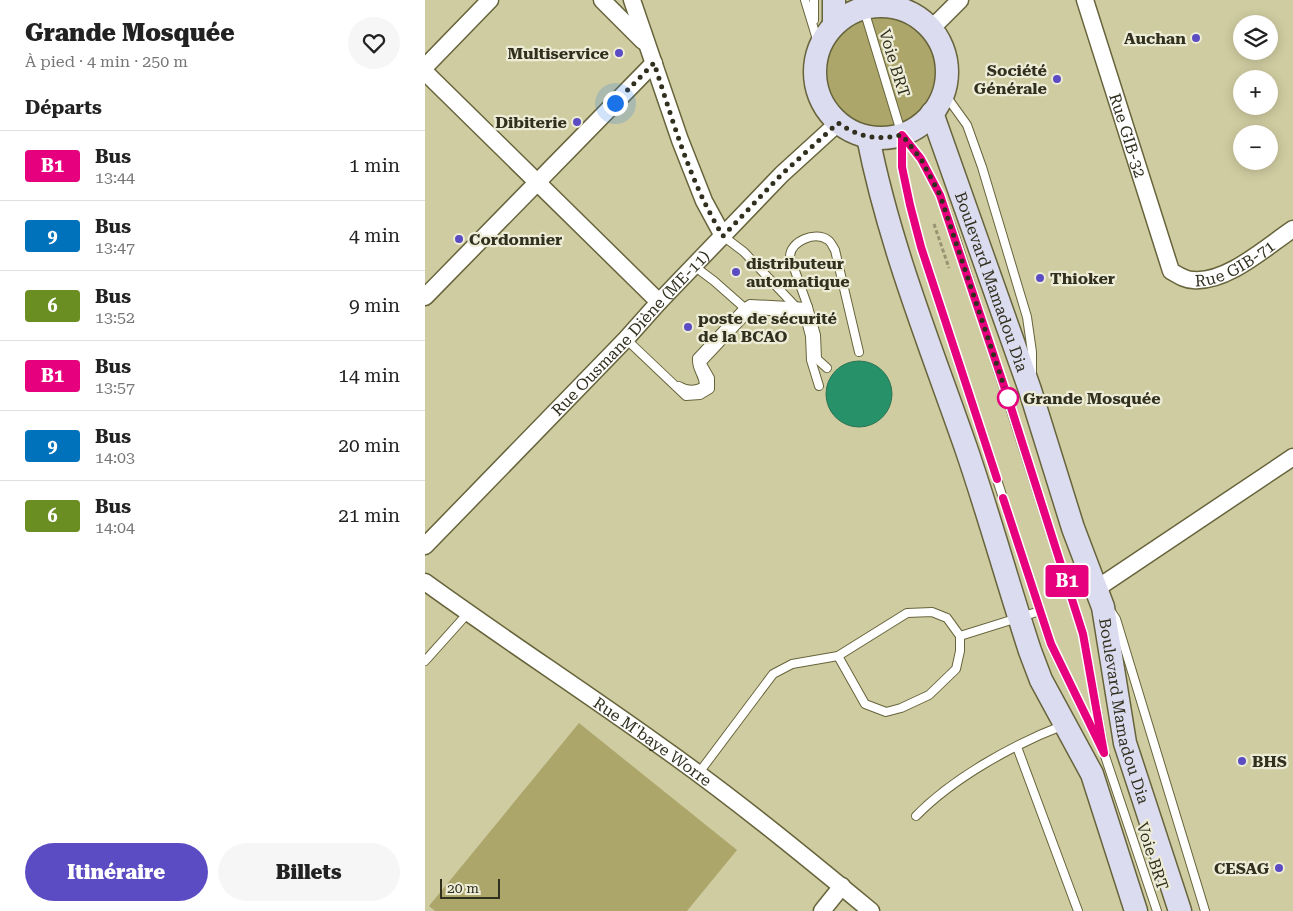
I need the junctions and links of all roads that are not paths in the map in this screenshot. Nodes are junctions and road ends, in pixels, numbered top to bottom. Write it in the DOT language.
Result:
graph roads {
  1 [pos="490,0"];
  2 [pos="602,0"];
  3 [pos="632,0"];
  4 [pos="805,0"];
  5 [pos="814,0"];
  6 [pos="960,0"];
  7 [pos="1085,0"];
  8 [pos="863,4"];
  9 [pos="895,4"];
  10 [pos="828,24"];
  11 [pos="931,29"];
  12 [pos="647,44"];
  13 [pos="654,63"];
  14 [pos="425,67"];
  15 [pos="425,72"];
  16 [pos="944,93"];
  17 [pos="933,113"];
  18 [pos="838,123"];
  19 [pos="902,135"];
  20 [pos="868,137"];
  21 [pos="537,182"];
  22 [pos="1293,229"];
  23 [pos="723,236"];
  24 [pos="693,266"];
  25 [pos="1171,271"];
  26 [pos="425,297"];
  27 [pos="659,302"];
  28 [pos="747,310"];
  29 [pos="801,310"];
  30 [pos="626,339"];
  31 [pos="859,352"];
  32 [pos="827,368"];
  33 [pos="819,386"];
  34 [pos="1029,390"];
  35 [pos="1293,457"];
  36 [pos="425,546"];
  37 [pos="425,582"];
  38 [pos="1100,598"];
  39 [pos="468,613"];
  40 [pos="1029,614"];
  41 [pos="960,636"];
  42 [pos="838,656"];
  43 [pos="425,661"];
  44 [pos="1065,724"];
  45 [pos="1017,747"];
  46 [pos="1104,753"];
  47 [pos="698,774"];
  48 [pos="916,816"];
  49 [pos="841,886"];
  50 [pos="822,911"];
  51 [pos="871,911"];
  52 [pos="1078,911"];
  53 [pos="1136,911"];
  54 [pos="1157,911"];
  55 [pos="1180,911"];
  56 [pos="1205,911"];
  1 -- 14 [label="street"];
  2 -- 12 [label="street"];
  3 -- 12 [label="street"];
  4 -- 10 [label="lane"];
  5 -- 10 [label="lane"];
  6 -- 11 [label="street"];
  7 -- 25 [label="street, Rue GIB-32"];
  8 -- 9 [label="street"];
  8 -- 10 [label="street"];
  8 -- 19 [label="lane, Voie BRT"];
  9 -- 11 [label="street"];
  10 -- 18 [label="street"];
  11 -- 16 [label="street"];
  12 -- 13 [label="street"];
  13 -- 21 [label="street"];
  13 -- 23 [label="street"];
  15 -- 21 [label="street"];
  16 -- 17 [label="street"];
  16 -- 34 [label="lane"];
  17 -- 19 [label="street"];
  17 -- 34 [label="street, Boulevard Mamadou Dia"];
  18 -- 20 [label="street"];
  18 -- 23 [label="street, Rue Ousmane Diène (ME-11)"];
  19 -- 20 [label="street"];
  19 -- 40 [label="lane, Voie BRT"];
  19 -- 46 [label="lane, Voie BRT"];
  20 -- 40 [label="street"];
  21 -- 26 [label="street"];
  21 -- 27 [label="street"];
  22 -- 25 [label="street, Rue GIB-71"];
  23 -- 24 [label="street, Rue Ousmane Diène (ME-11)"];
  23 -- 29 [label="lane"];
  24 -- 27 [label="street, Rue Ousmane Diène (ME-11)"];
  24 -- 28 [label="lane"];
  27 -- 30 [label="street, Rue Ousmane Diène (ME-11)"];
  28 -- 29 [label="lane"];
  28 -- 30 [label="lane"];
  29 -- 31 [label="lane"];
  29 -- 32 [label="lane"];
  29 -- 33 [label="lane"];
  30 -- 36 [label="street, Rue Ousmane Diène (ME-11)"];
  34 -- 38 [label="street, Boulevard Mamadou Dia"];
  35 -- 38 [label="street"];
  37 -- 39 [label="street, Rue M'baye Worre"];
  38 -- 55 [label="street, Boulevard Mamadou Dia"];
  38 -- 56 [label="lane"];
  39 -- 43 [label="lane"];
  39 -- 47 [label="street, Rue M'baye Worre"];
  40 -- 41 [label="lane"];
  40 -- 44 [label="street"];
  40 -- 46 [label="lane, Voie BRT"];
  41 -- 42 [label="lane"];
  41 -- 42 [label="lane"];
  42 -- 47 [label="lane"];
  44 -- 45 [label="lane"];
  44 -- 53 [label="street"];
  45 -- 48 [label="lane"];
  45 -- 52 [label="lane"];
  46 -- 54 [label="lane, Voie BRT"];
  47 -- 49 [label="street, Rue M'baye Worre"];
  49 -- 50 [label="street"];
  49 -- 51 [label="street, Rue M'baye Worre"];
}
